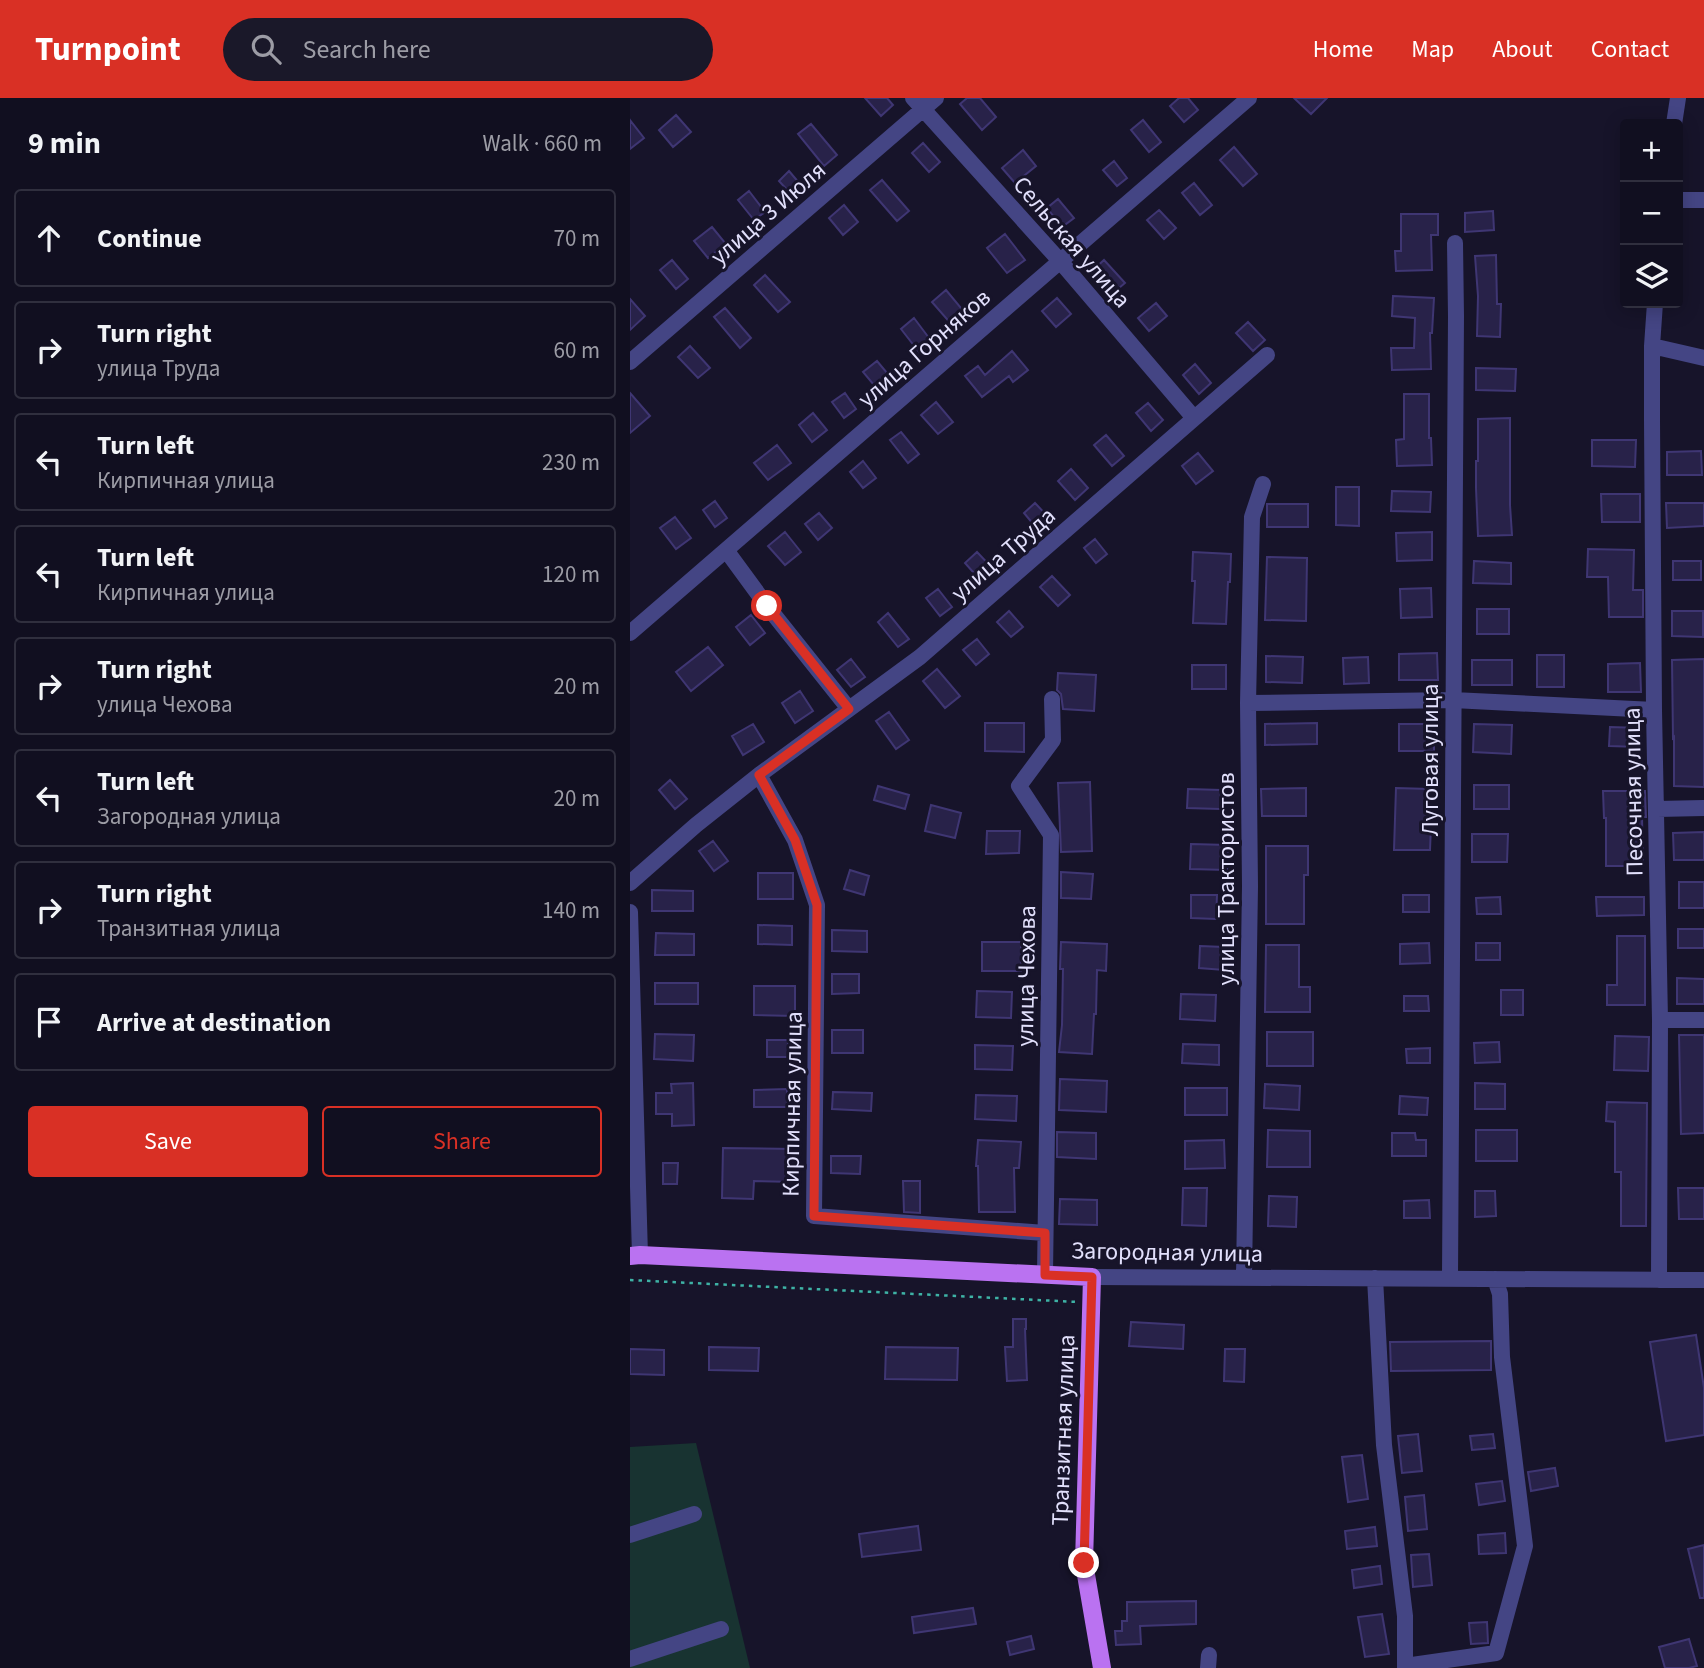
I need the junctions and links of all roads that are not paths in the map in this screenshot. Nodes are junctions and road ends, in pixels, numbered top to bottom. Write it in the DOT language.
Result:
graph roads {
  1 [pos="936,98"];
  2 [pos="1249,98"];
  3 [pos="1678,98"];
  4 [pos="918,104"];
  5 [pos="1675,119"];
  6 [pos="1683,200"];
  7 [pos="1704,200"];
  8 [pos="1455,243"];
  9 [pos="1060,261"];
  10 [pos="1655,308"];
  11 [pos="1652,346"];
  12 [pos="1267,355"];
  13 [pos="1704,358"];
  14 [pos="630,362"];
  15 [pos="1194,418"];
  16 [pos="1263,484"];
  17 [pos="726,550"];
  18 [pos="630,633"];
  19 [pos="1052,699"];
  20 [pos="1453,700"];
  21 [pos="1248,703"];
  22 [pos="849,709"];
  23 [pos="1654,710"];
  24 [pos="759,775"];
  25 [pos="1704,808"];
  26 [pos="1657,809"];
  27 [pos="630,883"];
  28 [pos="630,912"];
  29 [pos="1660,1020"];
  30 [pos="1704,1020"];
  31 [pos="1045,1233"];
  32 [pos="635,1256"];
  33 [pos="1045,1275"];
  34 [pos="1092,1277"];
  35 [pos="1244,1277"];
  36 [pos="1375,1278"];
  37 [pos="1450,1278"];
  38 [pos="1495,1279"];
  39 [pos="1659,1280"];
  40 [pos="1704,1280"];
  41 [pos="694,1514"];
  42 [pos="630,1535"];
  43 [pos="721,1629"];
  44 [pos="630,1658"];
  45 [pos="1405,1667"];
  46 [pos="1102,1668"];
  1 -- 4 [label="street, улица 3 Июля"];
  2 -- 9 [label="street, улица Горняков"];
  3 -- 5 [label="street"];
  4 -- 9 [label="street, Сельская улица"];
  4 -- 14 [label="street, улица 3 Июля"];
  6 -- 7 [label="street"];
  8 -- 20 [label="street, Луговая улица"];
  9 -- 15 [label="street, Сельская улица"];
  9 -- 17 [label="street, улица Горняков"];
  10 -- 11 [label="street, Песочная улица"];
  11 -- 13 [label="street"];
  11 -- 23 [label="street, Песочная улица"];
  12 -- 15 [label="street, улица Труда"];
  15 -- 22 [label="street, улица Труда"];
  16 -- 21 [label="street, улица Трактористов"];
  17 -- 18 [label="street, улица Горняков"];
  17 -- 22 [label="street"];
  19 -- 31 [label="street, улица Чехова"];
  20 -- 21 [label="street"];
  20 -- 23 [label="street"];
  20 -- 37 [label="street, Луговая улица"];
  21 -- 35 [label="street, улица Трактористов"];
  22 -- 24 [label="street, улица Труда"];
  23 -- 26 [label="street, Песочная улица"];
  24 -- 27 [label="street, улица Труда"];
  24 -- 31 [label="street, Кирпичная улица"];
  25 -- 26 [label="street"];
  26 -- 29 [label="street, Песочная улица"];
  28 -- 32 [label="street"];
  29 -- 30 [label="street"];
  29 -- 39 [label="street, Песочная улица"];
  31 -- 33 [label="street, улица Чехова"];
  32 -- 33 [label="main road, Загородная улица"];
  33 -- 34 [label="main road, Загородная улица"];
  34 -- 35 [label="street, Загородная улица"];
  34 -- 46 [label="main road, Транзитная улица"];
  35 -- 36 [label="street, Загородная улица"];
  36 -- 37 [label="street, Загородная улица"];
  36 -- 45 [label="street"];
  37 -- 38 [label="street, Загородная улица"];
  38 -- 39 [label="street, Загородная улица"];
  38 -- 45 [label="street"];
  39 -- 40 [label="street, Загородная улица"];
  41 -- 42 [label="street"];
  43 -- 44 [label="street"];
}
